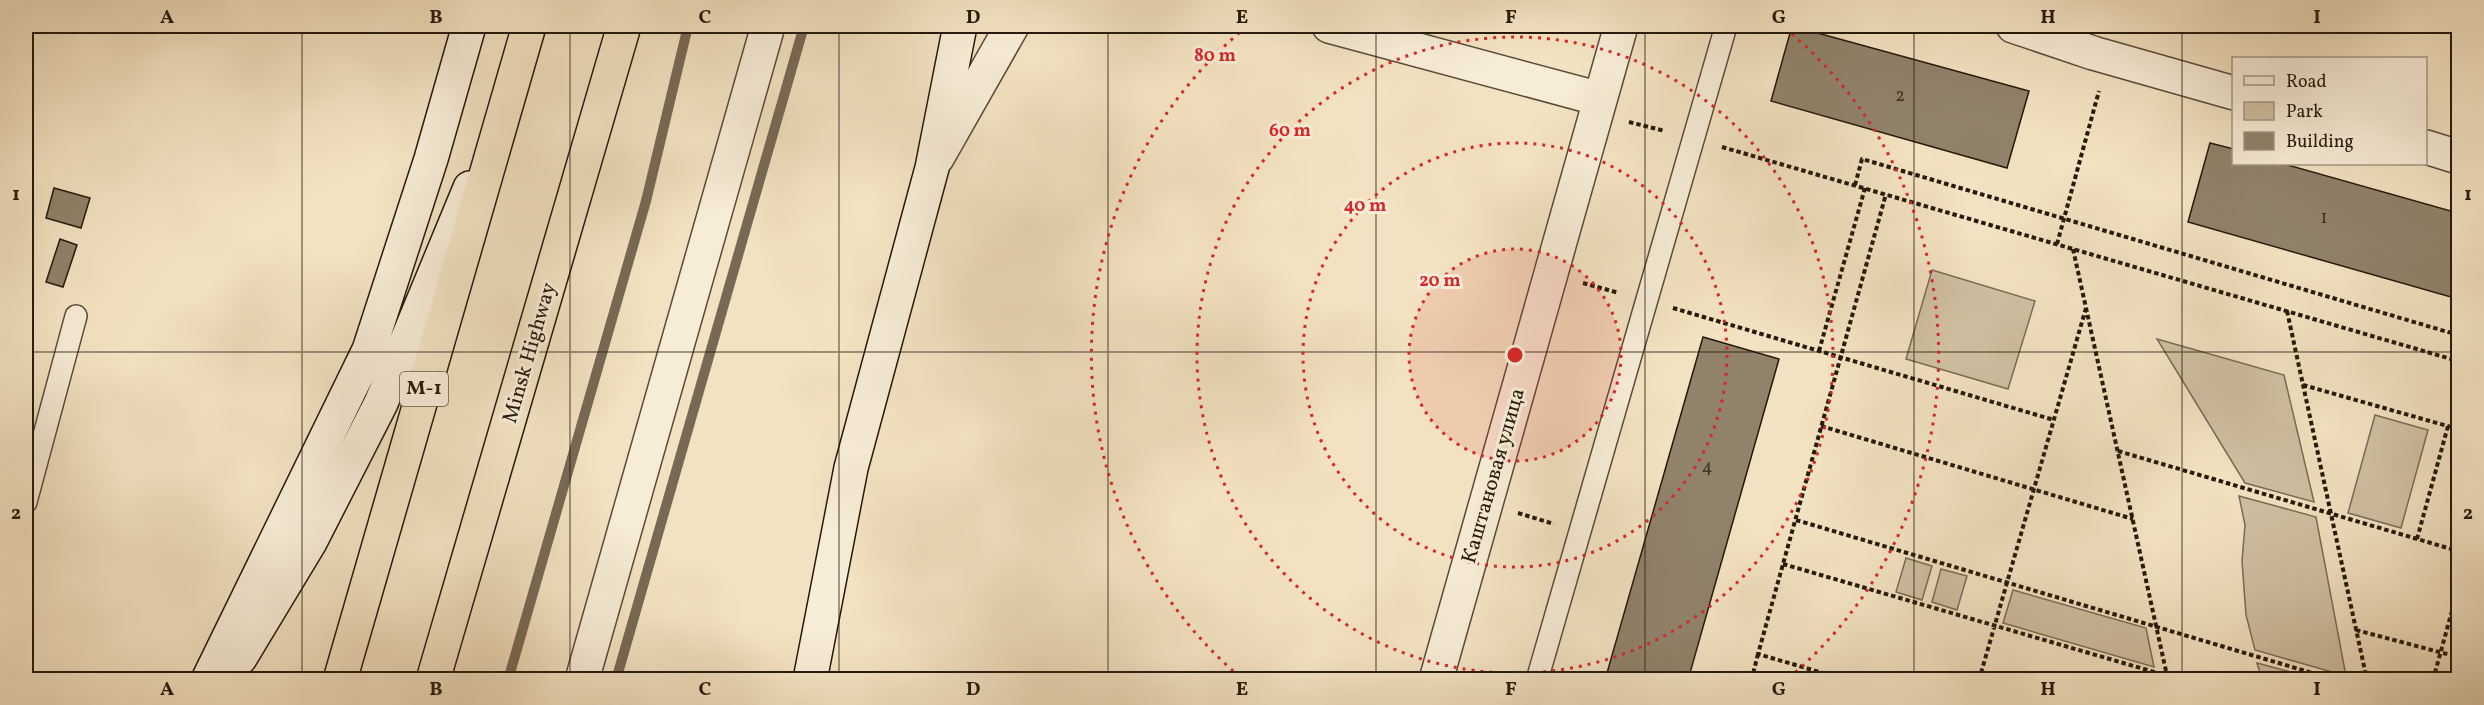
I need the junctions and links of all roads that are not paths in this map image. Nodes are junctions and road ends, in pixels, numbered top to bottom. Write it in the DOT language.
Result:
graph roads {
  1 [pos="469,26"];
  2 [pos="529,26"];
  3 [pos="624,26"];
  4 [pos="768,26"];
  5 [pos="960,26"];
  6 [pos="974,26"];
  7 [pos="1012,26"];
  8 [pos="1329,26"];
  9 [pos="1621,26"];
  10 [pos="1726,26"];
  11 [pos="2013,26"];
  12 [pos="2232,92"];
  13 [pos="508,98"];
  14 [pos="1600,99"];
  15 [pos="2427,147"];
  16 [pos="2458,157"];
  17 [pos="932,168"];
  18 [pos="76,316"];
  19 [pos="34,438"];
  20 [pos="26,502"];
  21 [pos="208,680"];
  22 [pos="226,680"];
  23 [pos="340,680"];
  24 [pos="433,680"];
  25 [pos="582,680"];
  26 [pos="810,680"];
  27 [pos="1436,680"];
  28 [pos="1537,680"];
  1 -- 21 [label="street"];
  2 -- 13 [label="highway, М-1"];
  3 -- 24 [label="highway, Minsk Highway"];
  4 -- 25 [label="street"];
  5 -- 17 [label="street"];
  6 -- 17 [label="street"];
  7 -- 17 [label="street"];
  8 -- 14 [label="street"];
  9 -- 14 [label="street, Каштановая улица"];
  10 -- 28 [label="lane"];
  11 -- 12 [label="street"];
  13 -- 22 [label="street"];
  13 -- 23 [label="highway, М-1"];
  14 -- 27 [label="street, Каштановая улица"];
  15 -- 16 [label="street"];
  17 -- 26 [label="street"];
  18 -- 19 [label="lane"];
  19 -- 20 [label="lane"];
}
